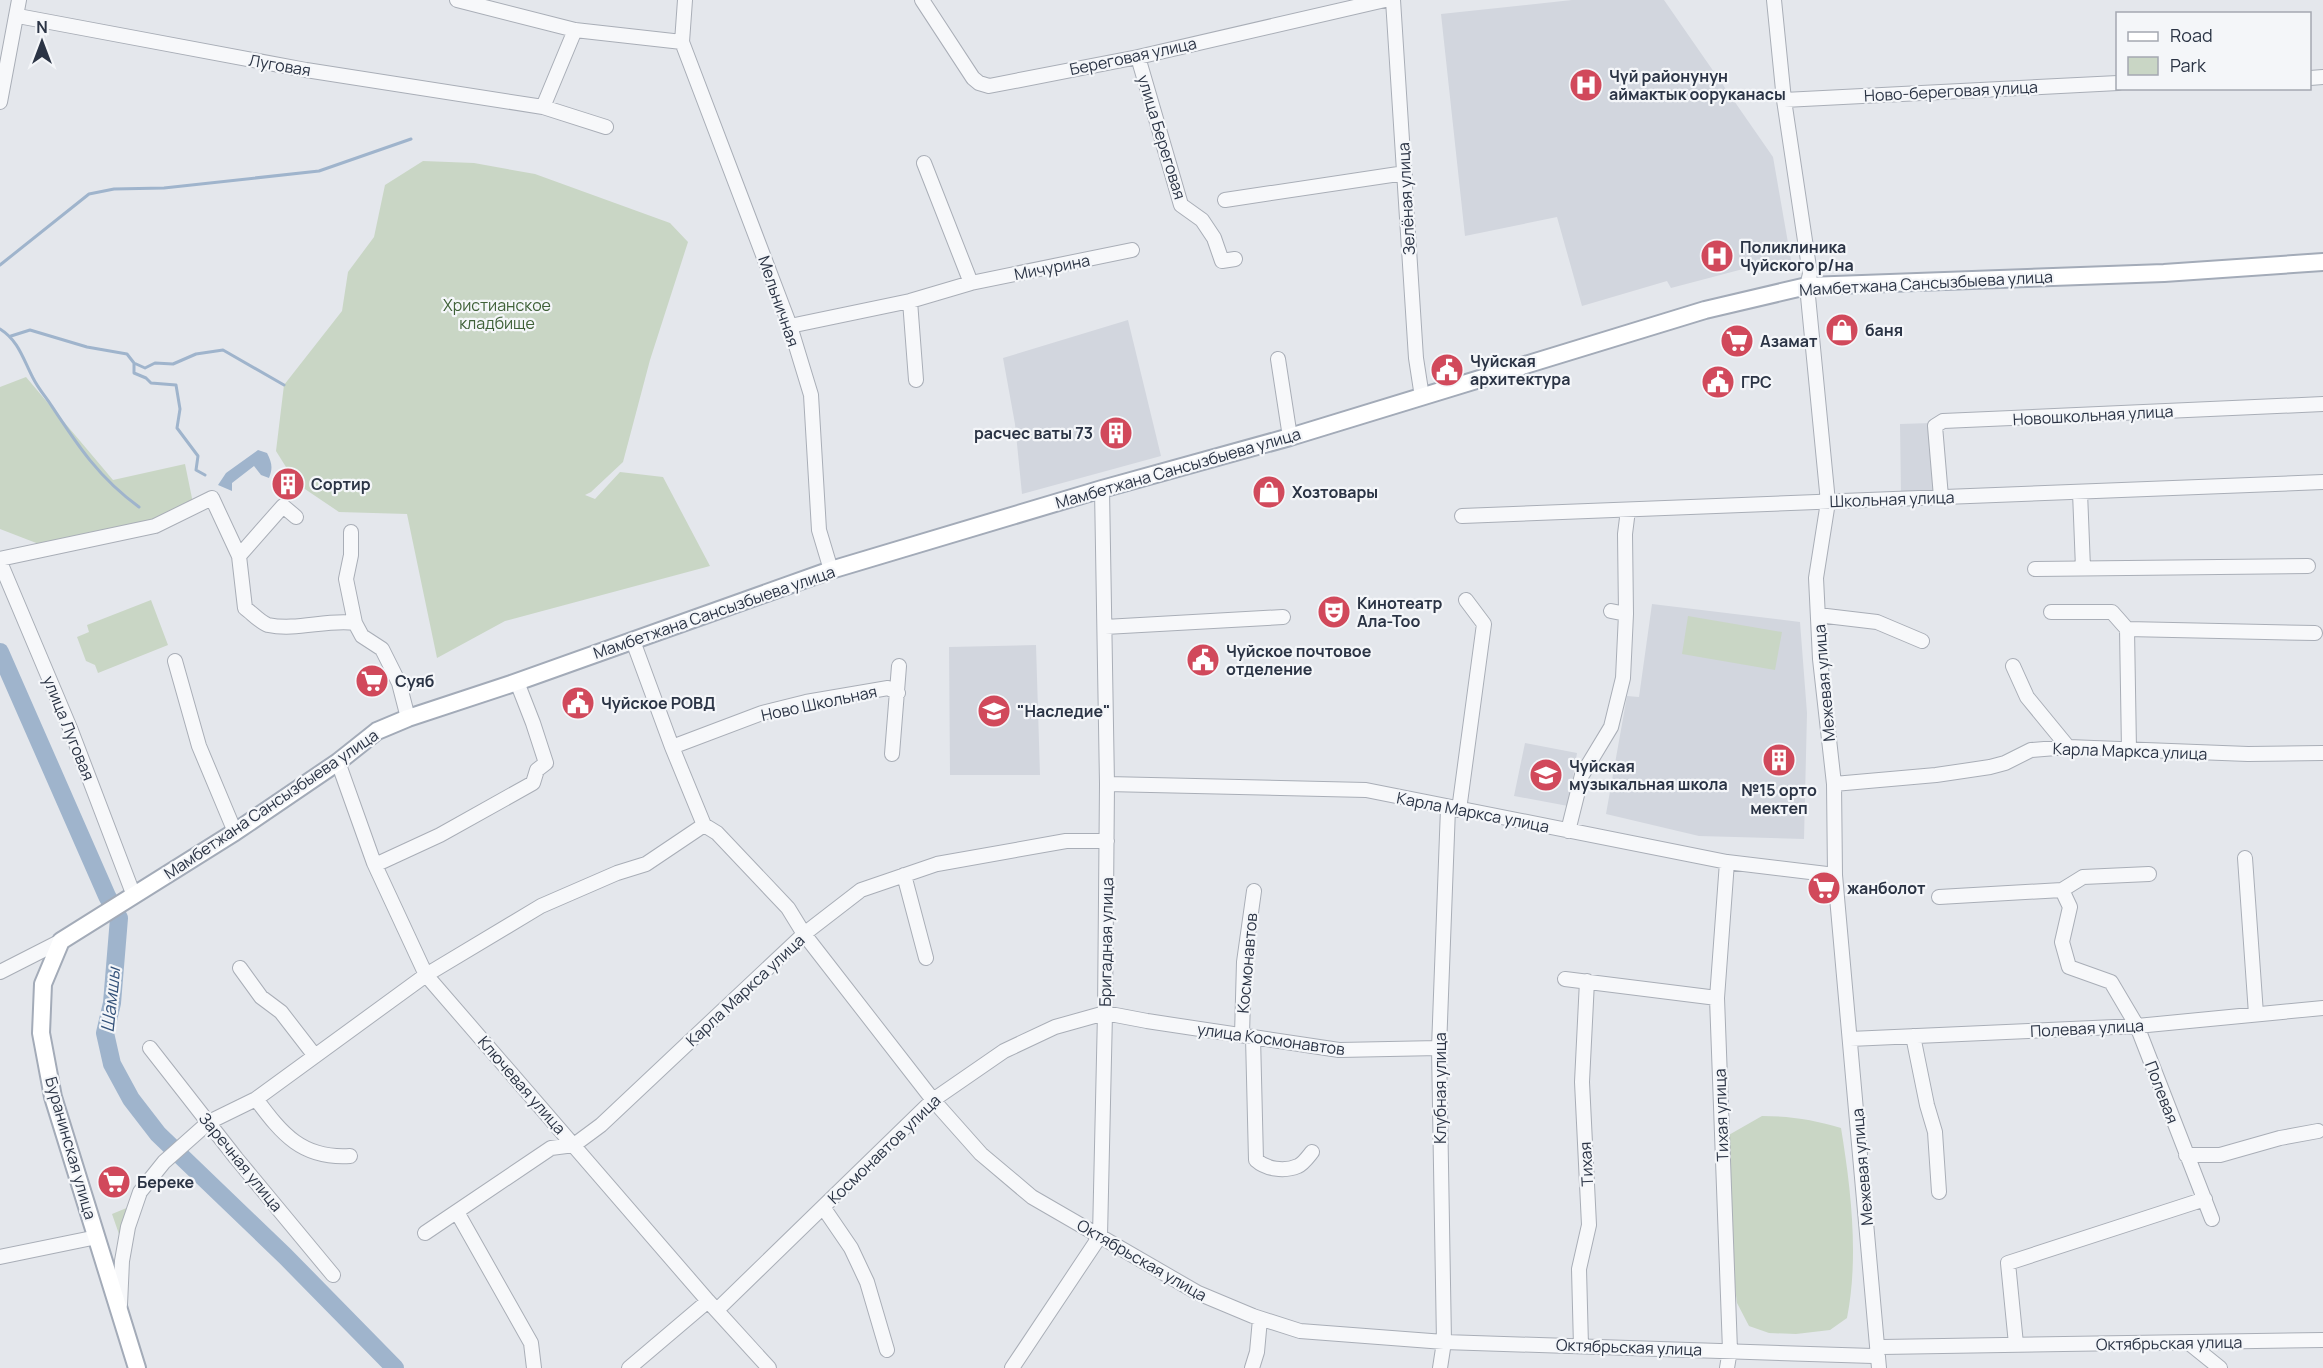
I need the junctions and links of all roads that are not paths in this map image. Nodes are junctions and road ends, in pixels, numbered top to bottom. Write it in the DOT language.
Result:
graph roads {
  1 [pos="19,0"];
  2 [pos="457,0"];
  3 [pos="685,0"];
  4 [pos="922,0"];
  5 [pos="1385,0"];
  6 [pos="1393,0"];
  7 [pos="1774,0"];
  8 [pos="18,16"];
  9 [pos="575,30"];
  10 [pos="682,42"];
  11 [pos="1138,57"];
  12 [pos="2116,83"];
  13 [pos="1784,100"];
  14 [pos="0,102"];
  15 [pos="543,107"];
  16 [pos="606,127"];
  17 [pos="924,164"];
  18 [pos="1405,173"];
  19 [pos="1225,200"];
  20 [pos="1132,250"];
  21 [pos="1235,259"];
  22 [pos="2323,262"];
  23 [pos="971,283"];
  24 [pos="1807,286"];
  25 [pos="910,301"];
  26 [pos="790,326"];
  27 [pos="1278,359"];
  28 [pos="916,380"];
  29 [pos="1422,397"];
  30 [pos="2323,404"];
  31 [pos="1290,437"];
  32 [pos="2323,482"];
  33 [pos="1102,489"];
  34 [pos="2080,492"];
  35 [pos="1941,497"];
  36 [pos="1828,502"];
  37 [pos="1628,510"];
  38 [pos="1462,516"];
  39 [pos="296,517"];
  40 [pos="351,532"];
  41 [pos="239,556"];
  42 [pos="0,561"];
  43 [pos="2308,566"];
  44 [pos="2083,568"];
  45 [pos="2035,569"];
  46 [pos="831,570"];
  47 [pos="1466,600"];
  48 [pos="1611,611"];
  49 [pos="2051,612"];
  50 [pos="1626,614"];
  51 [pos="1818,615"];
  52 [pos="1284,617"];
  53 [pos="355,623"];
  54 [pos="1105,627"];
  55 [pos="2127,629"];
  56 [pos="2315,633"];
  57 [pos="633,641"];
  58 [pos="1922,641"];
  59 [pos="175,662"];
  60 [pos="899,666"];
  61 [pos="2013,666"];
  62 [pos="517,682"];
  63 [pos="898,693"];
  64 [pos="408,718"];
  65 [pos="672,747"];
  66 [pos="2068,747"];
  67 [pos="2129,750"];
  68 [pos="2323,753"];
  69 [pos="892,754"];
  70 [pos="338,762"];
  71 [pos="1107,783"];
  72 [pos="1834,784"];
  73 [pos="1454,809"];
  74 [pos="704,825"];
  75 [pos="1568,831"];
  76 [pos="235,832"];
  77 [pos="1107,841"];
  78 [pos="2245,858"];
  79 [pos="1727,862"];
  80 [pos="375,865"];
  81 [pos="2149,874"];
  82 [pos="904,875"];
  83 [pos="1835,875"];
  84 [pos="2062,890"];
  85 [pos="1254,891"];
  86 [pos="1939,897"];
  87 [pos="130,899"];
  88 [pos="804,934"];
  89 [pos="61,941"];
  90 [pos="926,958"];
  91 [pos="240,968"];
  92 [pos="0,972"];
  93 [pos="426,975"];
  94 [pos="1565,979"];
  95 [pos="1587,981"];
  96 [pos="1718,998"];
  97 [pos="2323,1008"];
  98 [pos="1106,1013"];
  99 [pos="2256,1014"];
  100 [pos="2137,1026"];
  101 [pos="1247,1036"];
  102 [pos="1913,1036"];
  103 [pos="1850,1039"];
  104 [pos="150,1047"];
  105 [pos="1439,1048"];
  106 [pos="315,1056"];
  107 [pos="256,1099"];
  108 [pos="933,1100"];
  109 [pos="209,1122"];
  110 [pos="2318,1131"];
  111 [pos="574,1145"];
  112 [pos="1312,1152"];
  113 [pos="2186,1155"];
  114 [pos="350,1156"];
  115 [pos="1939,1192"];
  116 [pos="2205,1199"];
  117 [pos="823,1207"];
  118 [pos="457,1212"];
  119 [pos="2212,1219"];
  120 [pos="425,1233"];
  121 [pos="1100,1236"];
  122 [pos="97,1237"];
  123 [pos="0,1257"];
  124 [pos="333,1275"];
  125 [pos="712,1306"];
  126 [pos="120,1313"];
  127 [pos="1260,1318"];
  128 [pos="2323,1340"];
  129 [pos="1444,1342"];
  130 [pos="2189,1343"];
  131 [pos="2016,1344"];
  132 [pos="1581,1346"];
  133 [pos="887,1350"];
  134 [pos="1730,1350"];
  135 [pos="1879,1351"];
  136 [pos="137,1368"];
  137 [pos="534,1368"];
  138 [pos="629,1368"];
  139 [pos="769,1368"];
  140 [pos="1012,1368"];
  141 [pos="1252,1368"];
  142 [pos="1440,1368"];
  143 [pos="1727,1368"];
  144 [pos="1879,1368"];
  145 [pos="2220,1368"];
  1 -- 8 [label="street"];
  2 -- 9 [label="street"];
  3 -- 10 [label="street, Мельничная"];
  4 -- 11 [label="street, Береговая улица"];
  5 -- 11 [label="street, Береговая улица"];
  6 -- 18 [label="street, Зелёная улица"];
  7 -- 13 [label="street, Межевая улица"];
  8 -- 14 [label="street"];
  8 -- 15 [label="street, Луговая"];
  9 -- 10 [label="street"];
  9 -- 15 [label="street"];
  10 -- 26 [label="street, Мельничная"];
  11 -- 21 [label="street, улица Береговая"];
  12 -- 13 [label="street, Ново-береговая улица"];
  13 -- 24 [label="street, Межевая улица"];
  15 -- 16 [label="street, Луговая"];
  17 -- 23 [label="street"];
  18 -- 19 [label="street"];
  18 -- 29 [label="street, Зелёная улица"];
  20 -- 23 [label="street, Мичурина"];
  22 -- 24 [label="main road, Мамбетжана Сансызбыева улица"];
  23 -- 25 [label="street, Мичурина"];
  24 -- 29 [label="main road, Мамбетжана Сансызбыева улица"];
  24 -- 36 [label="street, Межевая улица"];
  25 -- 26 [label="street, Мичурина"];
  25 -- 28 [label="street"];
  26 -- 46 [label="street, Мельничная"];
  27 -- 31 [label="street"];
  29 -- 31 [label="main road, Мамбетжана Сансызбыева улица"];
  30 -- 35 [label="street, Новошкольная улица"];
  31 -- 33 [label="main road, Мамбетжана Сансызбыева улица"];
  32 -- 34 [label="street, Школьная улица"];
  33 -- 46 [label="main road, Мамбетжана Сансызбыева улица"];
  33 -- 54 [label="street, Бригадная улица"];
  34 -- 35 [label="street, Школьная улица"];
  34 -- 44 [label="street"];
  35 -- 36 [label="street, Школьная улица"];
  36 -- 37 [label="street, Школьная улица"];
  36 -- 51 [label="street, Межевая улица"];
  37 -- 38 [label="street, Школьная улица"];
  37 -- 50 [label="street"];
  39 -- 41 [label="street"];
  40 -- 53 [label="street"];
  41 -- 42 [label="street"];
  41 -- 53 [label="street"];
  42 -- 87 [label="street, улица Луговая"];
  43 -- 44 [label="street"];
  44 -- 45 [label="street"];
  46 -- 57 [label="main road, Мамбетжана Сансызбыева улица"];
  47 -- 73 [label="street, Клубная улица"];
  48 -- 50 [label="street"];
  49 -- 55 [label="street"];
  50 -- 75 [label="street"];
  51 -- 58 [label="street"];
  51 -- 72 [label="street, Межевая улица"];
  52 -- 54 [label="street"];
  53 -- 64 [label="street"];
  54 -- 71 [label="street, Бригадная улица"];
  55 -- 56 [label="street"];
  55 -- 67 [label="street"];
  57 -- 62 [label="main road, Мамбетжана Сансызбыева улица"];
  57 -- 65 [label="street, Октябрьская улица"];
  59 -- 76 [label="street"];
  60 -- 63 [label="street, Ново Школьная"];
  61 -- 66 [label="street"];
  62 -- 64 [label="main road, Мамбетжана Сансызбыева улица"];
  62 -- 80 [label="street"];
  63 -- 65 [label="street, Ново Школьная"];
  63 -- 69 [label="street, Ново Школьная"];
  64 -- 70 [label="main road, Мамбетжана Сансызбыева улица"];
  65 -- 74 [label="street, Октябрьская улица"];
  66 -- 67 [label="street, Карла Маркса улица"];
  66 -- 72 [label="street, Карла Маркса улица"];
  67 -- 68 [label="street, Карла Маркса улица"];
  70 -- 76 [label="main road, Мамбетжана Сансызбыева улица"];
  70 -- 80 [label="street, Ключевая улица"];
  71 -- 73 [label="street, Карла Маркса улица"];
  71 -- 77 [label="street, Бригадная улица"];
  72 -- 83 [label="street, Межевая улица"];
  73 -- 75 [label="street, Карла Маркса улица"];
  73 -- 105 [label="street, Клубная улица"];
  74 -- 88 [label="street, Октябрьская улица"];
  74 -- 93 [label="street"];
  75 -- 79 [label="street, Карла Маркса улица"];
  76 -- 87 [label="main road, Мамбетжана Сансызбыева улица"];
  77 -- 82 [label="street, Карла Маркса улица"];
  77 -- 98 [label="street, Бригадная улица"];
  78 -- 99 [label="street"];
  79 -- 83 [label="street, Карла Маркса улица"];
  79 -- 96 [label="street, Тихая улица"];
  80 -- 93 [label="street, Ключевая улица"];
  81 -- 84 [label="street"];
  82 -- 88 [label="street, Карла Маркса улица"];
  82 -- 90 [label="street"];
  83 -- 103 [label="street, Межевая улица"];
  84 -- 86 [label="street"];
  84 -- 100 [label="street, Полевая"];
  85 -- 101 [label="street, Космонавтов"];
  87 -- 89 [label="main road, Мамбетжана Сансызбыева улица"];
  88 -- 108 [label="street, Октябрьская улица"];
  88 -- 111 [label="street, Карла Маркса улица"];
  89 -- 92 [label="street"];
  89 -- 122 [label="main road, Буранинская улица"];
  91 -- 106 [label="street"];
  93 -- 106 [label="street"];
  93 -- 111 [label="street, Ключевая улица"];
  94 -- 95 [label="street"];
  95 -- 96 [label="street"];
  95 -- 132 [label="street, Тихая"];
  96 -- 134 [label="street, Тихая улица"];
  97 -- 99 [label="street, Полевая улица"];
  98 -- 101 [label="street, улица Космонавтов"];
  98 -- 108 [label="street, Космонавтов улица"];
  98 -- 121 [label="street, Бригадная улица"];
  99 -- 100 [label="street, Полевая улица"];
  100 -- 102 [label="street, Полевая улица"];
  100 -- 113 [label="street, Полевая"];
  101 -- 105 [label="street, улица Космонавтов"];
  101 -- 112 [label="street, Космонавтов"];
  102 -- 103 [label="street, Полевая улица"];
  102 -- 115 [label="street"];
  103 -- 135 [label="street, Межевая улица"];
  104 -- 109 [label="street, Заречная улица"];
  105 -- 129 [label="street, Клубная улица"];
  106 -- 107 [label="street"];
  107 -- 109 [label="street"];
  107 -- 114 [label="street"];
  108 -- 117 [label="street, Космонавтов улица"];
  108 -- 121 [label="street, Октябрьская улица"];
  109 -- 124 [label="street, Заречная улица"];
  109 -- 126 [label="street"];
  110 -- 113 [label="street"];
  111 -- 118 [label="street, Карла Маркса улица"];
  111 -- 125 [label="street, Ключевая улица"];
  113 -- 116 [label="street, Полевая"];
  116 -- 119 [label="street, Полевая"];
  116 -- 131 [label="street"];
  117 -- 125 [label="street, Космонавтов улица"];
  117 -- 133 [label="street, Космонавтов улица"];
  118 -- 120 [label="street, Карла Маркса улица"];
  118 -- 137 [label="street"];
  121 -- 127 [label="street, Октябрьская улица"];
  121 -- 140 [label="street"];
  122 -- 123 [label="street"];
  122 -- 126 [label="main road, Буранинская улица"];
  125 -- 138 [label="street, Космонавтов улица"];
  125 -- 139 [label="street, Ключевая улица"];
  126 -- 136 [label="main road, Буранинская улица"];
  127 -- 129 [label="street, Октябрьская улица"];
  127 -- 141 [label="street"];
  128 -- 130 [label="street, Октябрьская улица"];
  129 -- 132 [label="street, Октябрьская улица"];
  129 -- 142 [label="street, Клубная улица"];
  130 -- 131 [label="street, Октябрьская улица"];
  130 -- 145 [label="street"];
  131 -- 135 [label="street, Октябрьская улица"];
  132 -- 134 [label="street, Октябрьская улица"];
  134 -- 135 [label="street, Октябрьская улица"];
  134 -- 143 [label="street, Тихая улица"];
  135 -- 144 [label="street, Межевая улица"];
}
